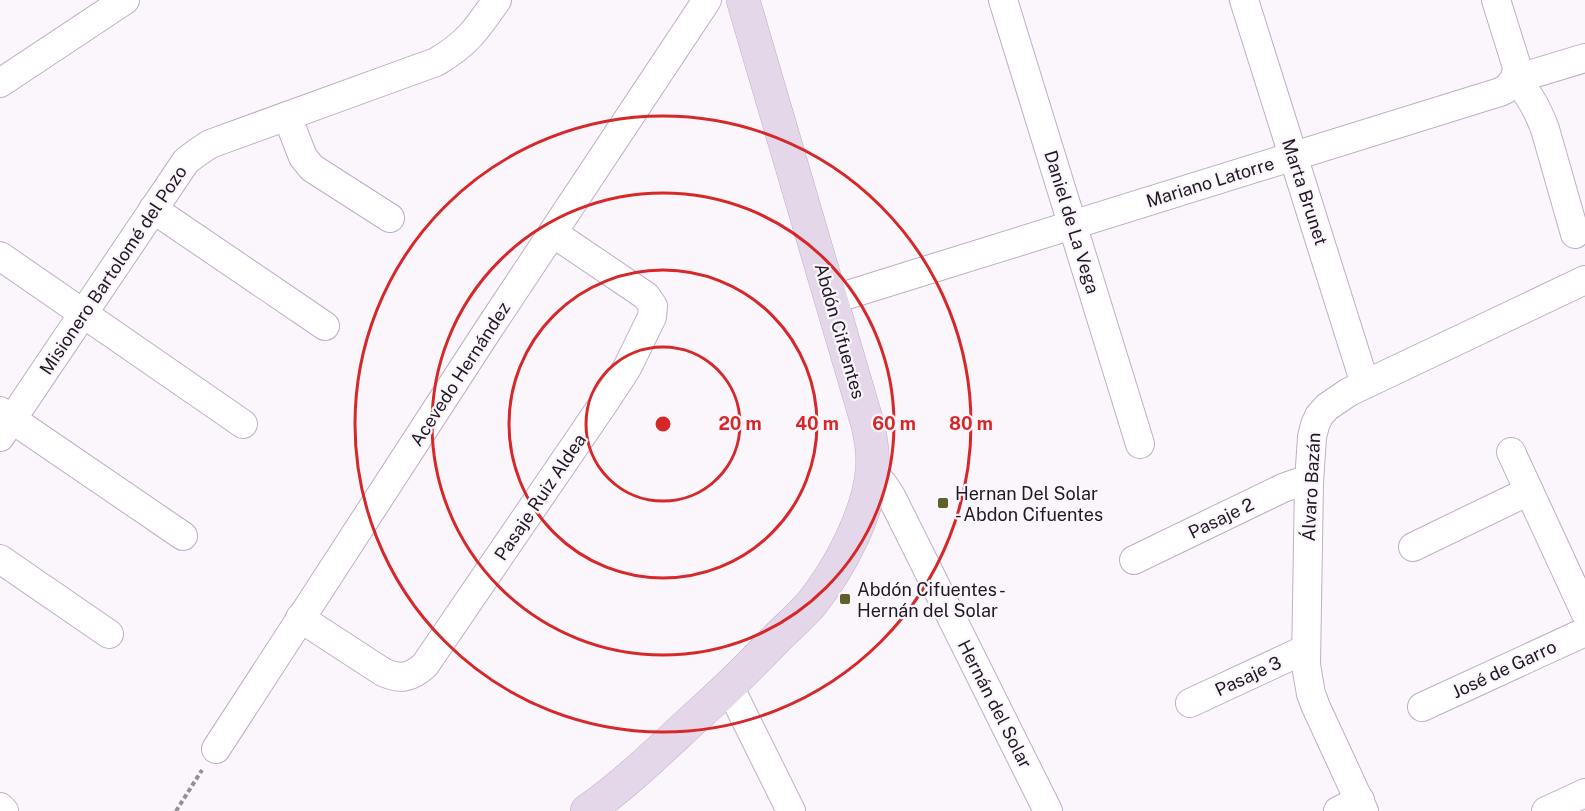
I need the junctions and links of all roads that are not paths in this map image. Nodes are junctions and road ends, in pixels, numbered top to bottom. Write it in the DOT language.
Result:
graph roads {
  1 [pos="125,0"];
  2 [pos="497,0"];
  3 [pos="707,0"];
  4 [pos="743,0"];
  5 [pos="1003,0"];
  6 [pos="1244,0"];
  7 [pos="1496,0"];
  8 [pos="1585,58"];
  9 [pos="1515,80"];
  10 [pos="0,83"];
  11 [pos="287,116"];
  12 [pos="1293,156"];
  13 [pos="153,209"];
  14 [pos="390,218"];
  15 [pos="1072,225"];
  16 [pos="553,233"];
  17 [pos="1575,234"];
  18 [pos="0,256"];
  19 [pos="1585,280"];
  20 [pos="831,300"];
  21 [pos="83,313"];
  22 [pos="326,326"];
  23 [pos="1365,384"];
  24 [pos="4,422"];
  25 [pos="243,424"];
  26 [pos="1140,444"];
  27 [pos="1511,452"];
  28 [pos="872,472"];
  29 [pos="1309,482"];
  30 [pos="1529,491"];
  31 [pos="183,536"];
  32 [pos="1413,547"];
  33 [pos="0,559"];
  34 [pos="1134,560"];
  35 [pos="1585,612"];
  36 [pos="300,618"];
  37 [pos="1585,632"];
  38 [pos="109,634"];
  39 [pos="1306,650"];
  40 [pos="729,686"];
  41 [pos="1190,703"];
  42 [pos="1422,707"];
  43 [pos="216,749"];
  44 [pos="1585,792"];
  45 [pos="0,807"];
  46 [pos="1354,808"];
  47 [pos="4,811"];
  48 [pos="587,811"];
  49 [pos="791,811"];
  50 [pos="1048,811"];
  51 [pos="1546,811"];
  1 -- 10 [label="street"];
  2 -- 11 [label="street, Misionero Bartolomé del Pozo"];
  3 -- 16 [label="street, Acevedo Hernández"];
  4 -- 20 [label="street, Abdón Cifuentes"];
  5 -- 15 [label="street, Daniel de La Vega"];
  6 -- 12 [label="street, Marta Brunet"];
  7 -- 9 [label="street"];
  8 -- 9 [label="street, Mariano Latorre"];
  9 -- 12 [label="street, Mariano Latorre"];
  9 -- 17 [label="street"];
  11 -- 13 [label="street, Misionero Bartolomé del Pozo"];
  11 -- 14 [label="street"];
  12 -- 15 [label="street, Mariano Latorre"];
  12 -- 23 [label="street, Marta Brunet"];
  13 -- 21 [label="street, Misionero Bartolomé del Pozo"];
  13 -- 22 [label="street"];
  15 -- 20 [label="street, Mariano Latorre"];
  15 -- 26 [label="street, Daniel de La Vega"];
  16 -- 36 [label="street, Acevedo Hernández"];
  16 -- 36 [label="street, Pasaje Ruiz Aldea"];
  18 -- 21 [label="street"];
  19 -- 23 [label="street, Álvaro Bazán"];
  20 -- 28 [label="street, Abdón Cifuentes"];
  21 -- 24 [label="street, Misionero Bartolomé del Pozo"];
  21 -- 25 [label="street"];
  23 -- 29 [label="street, Álvaro Bazán"];
  24 -- 31 [label="street"];
  27 -- 30 [label="street"];
  28 -- 40 [label="street, Abdón Cifuentes"];
  28 -- 50 [label="street, Hernán del Solar"];
  29 -- 34 [label="street, Pasaje 2"];
  29 -- 39 [label="street, Álvaro Bazán"];
  30 -- 32 [label="street"];
  30 -- 35 [label="street"];
  33 -- 38 [label="street"];
  36 -- 43 [label="street, Acevedo Hernández"];
  37 -- 42 [label="street, José de Garro"];
  39 -- 41 [label="street, Pasaje 3"];
  39 -- 46 [label="street, Álvaro Bazán"];
  40 -- 48 [label="street, Abdón Cifuentes"];
  40 -- 49 [label="street"];
  44 -- 51 [label="street"];
  45 -- 47 [label="street"];
}
